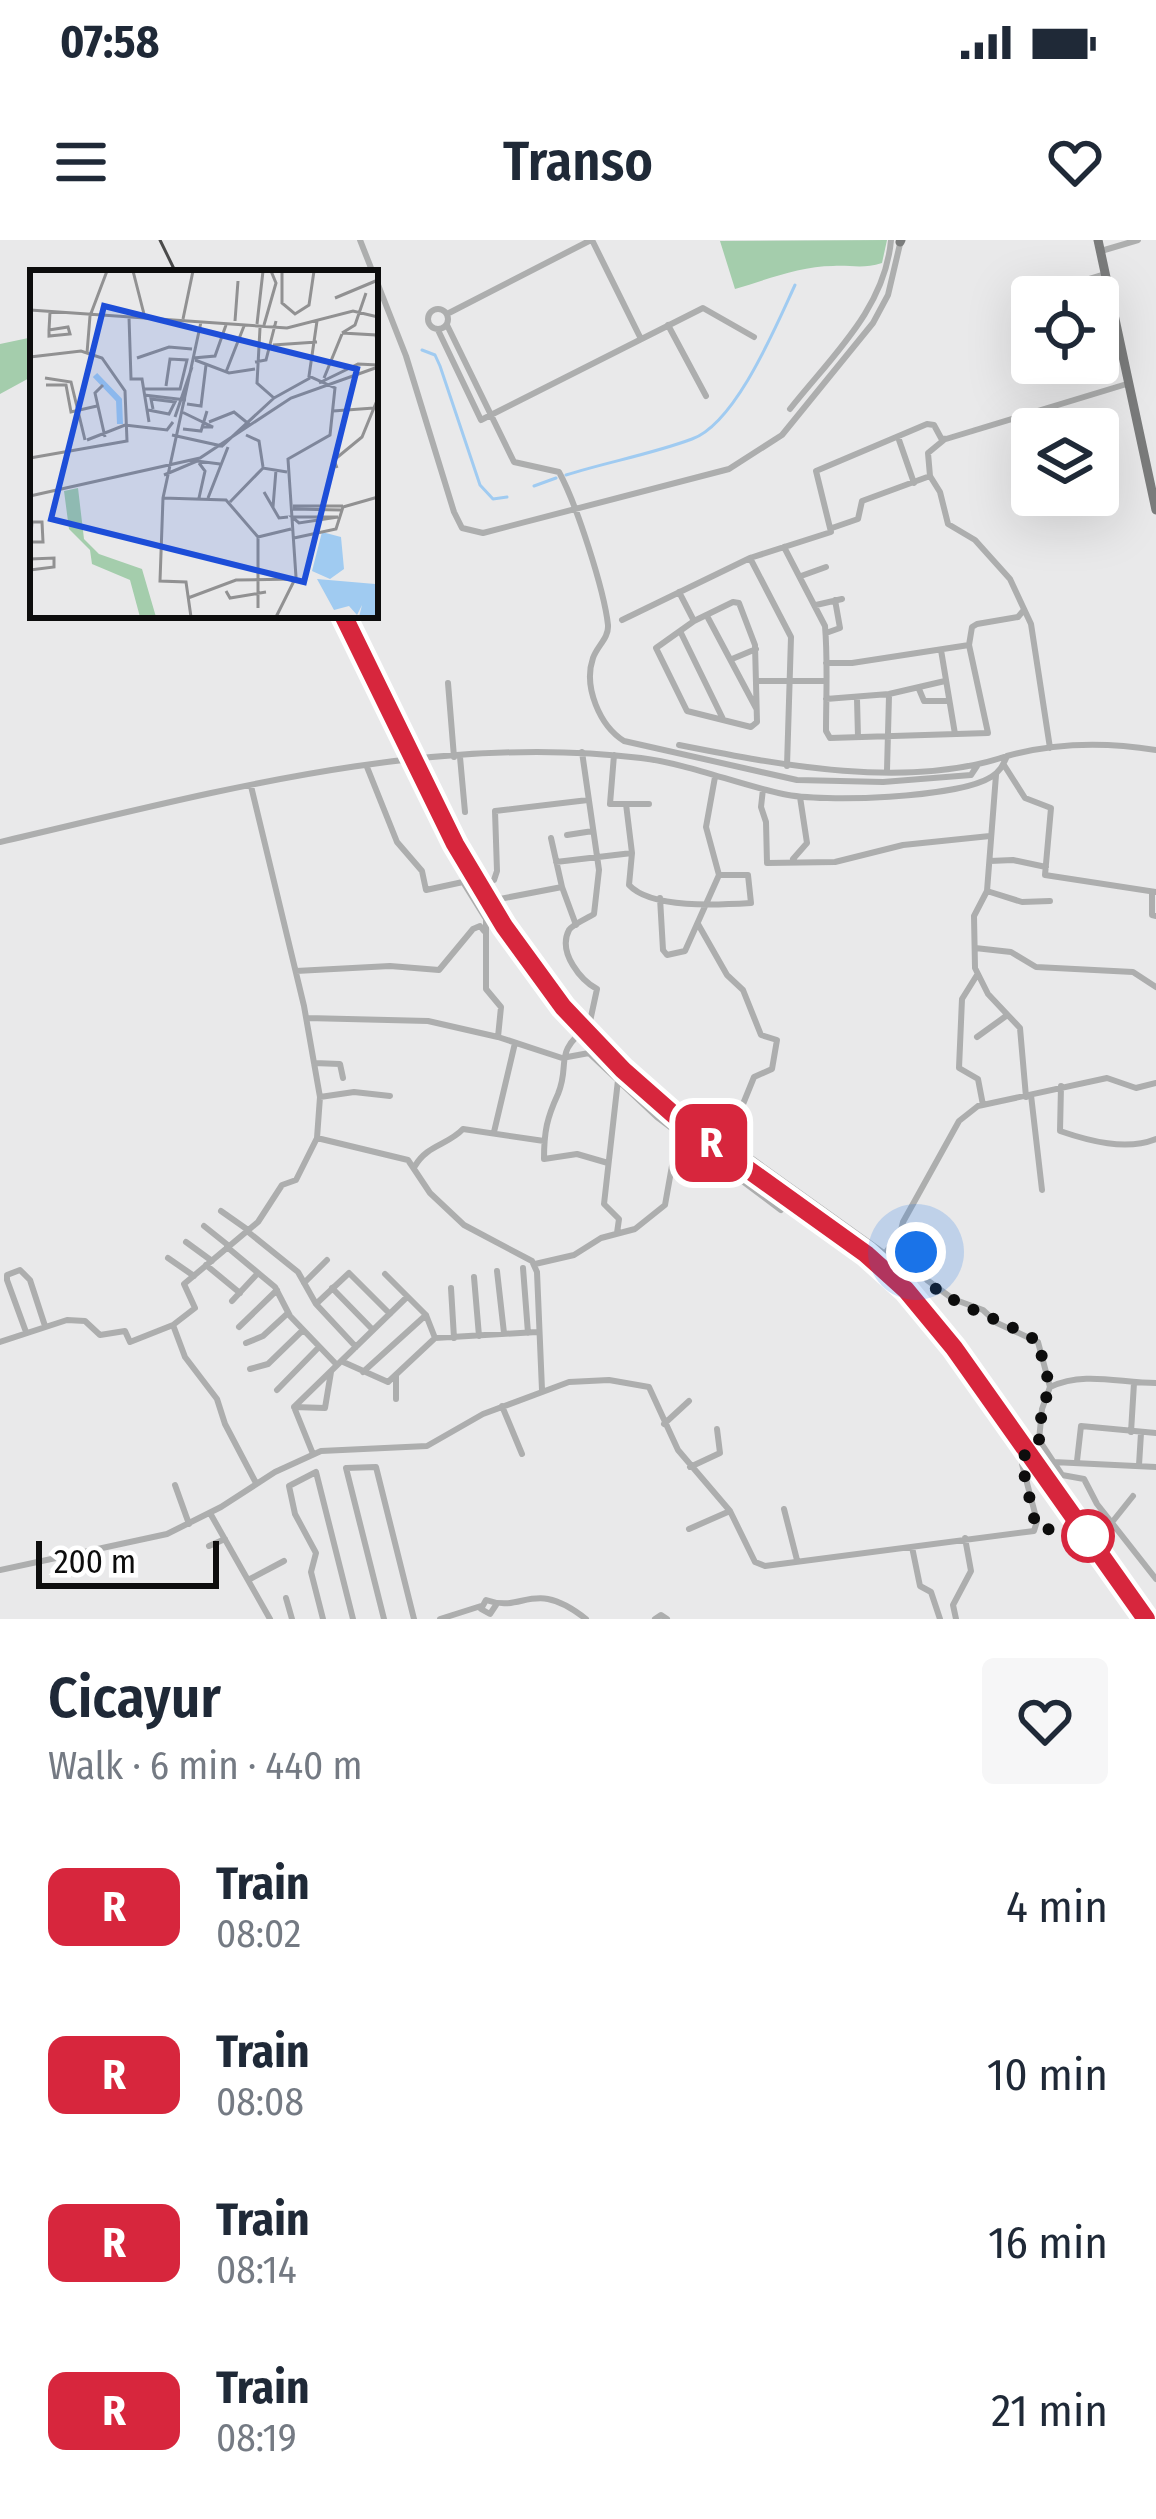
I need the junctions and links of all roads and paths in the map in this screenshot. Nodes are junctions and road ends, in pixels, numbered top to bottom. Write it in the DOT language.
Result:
graph roads {
  1 [pos="360,240"];
  2 [pos="591,240"];
  3 [pos="1138,240"];
  4 [pos="898,241"];
  5 [pos="1098,246"];
  6 [pos="372,270"];
  7 [pos="1105,274"];
  8 [pos="1099,276"];
  9 [pos="378,285"];
  10 [pos="447,314"];
  11 [pos="668,324"];
  12 [pos="447,325"];
  13 [pos="438,330"];
  14 [pos="754,337"];
  15 [pos="641,339"];
  16 [pos="845,347"];
  17 [pos="1130,382"];
  18 [pos="706,396"];
  19 [pos="790,410"];
  20 [pos="490,415"];
  21 [pos="898,437"];
  22 [pos="946,439"];
  23 [pos="1152,463"];
  24 [pos="930,476"];
  25 [pos="914,483"];
  26 [pos="576,509"];
  27 [pos="1156,510"];
  28 [pos="832,528"];
  29 [pos="784,547"];
  30 [pos="750,558"];
  31 [pos="826,567"];
  32 [pos="800,576"];
  33 [pos="679,591"];
  34 [pos="816,605"];
  35 [pos="1023,611"];
  36 [pos="707,616"];
  37 [pos="622,620"];
  38 [pos="694,621"];
  39 [pos="680,631"];
  40 [pos="826,632"];
  41 [pos="969,645"];
  42 [pos="756,650"];
  43 [pos="941,650"];
  44 [pos="730,660"];
  45 [pos="826,664"];
  46 [pos="790,680"];
  47 [pos="759,681"];
  48 [pos="826,681"];
  49 [pos="945,681"];
  50 [pos="448,683"];
  51 [pos="919,687"];
  52 [pos="889,694"];
  53 [pos="856,698"];
  54 [pos="826,699"];
  55 [pos="948,701"];
  56 [pos="757,709"];
  57 [pos="724,721"];
  58 [pos="955,734"];
  59 [pos="889,736"];
  60 [pos="858,737"];
  61 [pos="679,745"];
  62 [pos="1050,748"];
  63 [pos="1156,750"];
  64 [pos="582,752"];
  65 [pos="614,755"];
  66 [pos="457,757"];
  67 [pos="424,759"];
  68 [pos="1005,760"];
  69 [pos="367,766"];
  70 [pos="787,766"];
  71 [pos="972,769"];
  72 [pos="887,770"];
  73 [pos="996,775"];
  74 [pos="715,777"];
  75 [pos="784,778"];
  76 [pos="973,785"];
  77 [pos="251,786"];
  78 [pos="763,789"];
  79 [pos="778,792"];
  80 [pos="800,797"];
  81 [pos="588,800"];
  82 [pos="626,804"];
  83 [pos="649,804"];
  84 [pos="465,812"];
  85 [pos="593,831"];
  86 [pos="567,836"];
  87 [pos="991,836"];
  88 [pos="551,838"];
  89 [pos="0,842"];
  90 [pos="632,853"];
  91 [pos="597,855"];
  92 [pos="790,861"];
  93 [pos="989,861"];
  94 [pos="556,862"];
  95 [pos="770,863"];
  96 [pos="1046,867"];
  97 [pos="746,874"];
  98 [pos="719,875"];
  99 [pos="485,884"];
  100 [pos="562,887"];
  101 [pos="987,891"];
  102 [pos="1154,892"];
  103 [pos="660,898"];
  104 [pos="492,901"];
  105 [pos="1050,901"];
  106 [pos="477,903"];
  107 [pos="707,905"];
  108 [pos="1156,916"];
  109 [pos="698,924"];
  110 [pos="576,925"];
  111 [pos="486,935"];
  112 [pos="974,948"];
  113 [pos="296,971"];
  114 [pos="977,975"];
  115 [pos="1156,987"];
  116 [pos="1006,1016"];
  117 [pos="306,1018"];
  118 [pos="589,1026"];
  119 [pos="498,1037"];
  120 [pos="976,1037"];
  121 [pos="515,1043"];
  122 [pos="562,1058"];
  123 [pos="314,1063"];
  124 [pos="344,1078"];
  125 [pos="618,1080"];
  126 [pos="1156,1083"];
  127 [pos="1061,1086"];
  128 [pos="390,1096"];
  129 [pos="1029,1096"];
  130 [pos="320,1097"];
  131 [pos="983,1105"];
  132 [pos="494,1132"];
  133 [pos="678,1132"];
  134 [pos="316,1138"];
  135 [pos="1156,1139"];
  136 [pos="544,1141"];
  137 [pos="734,1146"];
  138 [pos="608,1163"];
  139 [pos="415,1166"];
  140 [pos="1042,1190"];
  141 [pos="781,1210"];
  142 [pos="221,1211"];
  143 [pos="204,1226"];
  144 [pos="247,1231"];
  145 [pos="901,1231"];
  146 [pos="617,1233"];
  147 [pos="186,1242"];
  148 [pos="228,1246"];
  149 [pos="299,1255"];
  150 [pos="168,1258"];
  151 [pos="327,1260"];
  152 [pos="209,1263"];
  153 [pos="290,1264"];
  154 [pos="535,1264"];
  155 [pos="524,1268"];
  156 [pos="497,1271"];
  157 [pos="258,1273"];
  158 [pos="385,1274"];
  159 [pos="194,1276"];
  160 [pos="474,1277"];
  161 [pos="304,1283"];
  162 [pos="332,1288"];
  163 [pos="451,1288"];
  164 [pos="277,1290"];
  165 [pos="240,1293"];
  166 [pos="407,1297"];
  167 [pos="232,1301"];
  168 [pos="316,1304"];
  169 [pos="289,1313"];
  170 [pos="390,1314"];
  171 [pos="426,1315"];
  172 [pos="173,1324"];
  173 [pos="45,1326"];
  174 [pos="239,1327"];
  175 [pos="303,1330"];
  176 [pos="373,1330"];
  177 [pos="26,1332"];
  178 [pos="532,1332"];
  179 [pos="504,1334"];
  180 [pos="479,1336"];
  181 [pos="435,1338"];
  182 [pos="454,1338"];
  183 [pos="0,1342"];
  184 [pos="246,1342"];
  185 [pos="319,1347"];
  186 [pos="356,1347"];
  187 [pos="336,1366"];
  188 [pos="250,1369"];
  189 [pos="362,1372"];
  190 [pos="396,1376"];
  191 [pos="1134,1383"];
  192 [pos="1156,1383"];
  193 [pos="1050,1387"];
  194 [pos="277,1390"];
  195 [pos="542,1390"];
  196 [pos="396,1400"];
  197 [pos="689,1401"];
  198 [pos="502,1406"];
  199 [pos="294,1407"];
  200 [pos="664,1424"];
  201 [pos="716,1429"];
  202 [pos="1131,1432"];
  203 [pos="1141,1433"];
  204 [pos="1156,1433"];
  205 [pos="1039,1440"];
  206 [pos="313,1454"];
  207 [pos="522,1454"];
  208 [pos="1077,1461"];
  209 [pos="1053,1462"];
  210 [pos="1138,1465"];
  211 [pos="690,1467"];
  212 [pos="1156,1467"];
  213 [pos="256,1483"];
  214 [pos="175,1485"];
  215 [pos="1133,1496"];
  216 [pos="784,1509"];
  217 [pos="730,1511"];
  218 [pos="210,1513"];
  219 [pos="1113,1521"];
  220 [pos="189,1524"];
  221 [pos="689,1529"];
  222 [pos="964,1537"];
  223 [pos="225,1539"];
  224 [pos="209,1546"];
  225 [pos="912,1547"];
  226 [pos="0,1559"];
  227 [pos="797,1560"];
  228 [pos="284,1561"];
  229 [pos="2,1570"];
  230 [pos="1156,1579"];
  231 [pos="248,1580"];
  232 [pos="286,1598"];
  233 [pos="270,1619"];
  234 [pos="292,1619"];
  235 [pos="323,1619"];
  236 [pos="353,1619"];
  237 [pos="384,1619"];
  238 [pos="414,1619"];
  239 [pos="440,1619"];
  240 [pos="586,1619"];
  241 [pos="940,1619"];
  242 [pos="956,1619"];
  1 -- 6 [label="street"];
  2 -- 10 [label="street"];
  2 -- 15 [label="street"];
  3 -- 5 [label="street"];
  4 -- 16 [label="street"];
  5 -- 7 [label="main road"];
  7 -- 8 [label="street"];
  7 -- 17 [label="main road"];
  9 -- 26 [label="street"];
  10 -- 12 [label="street"];
  10 -- 13 [label="street"];
  11 -- 14 [label="street"];
  11 -- 15 [label="street"];
  11 -- 18 [label="street"];
  12 -- 13 [label="street"];
  12 -- 20 [label="street"];
  13 -- 20 [label="street"];
  15 -- 20 [label="street"];
  16 -- 19 [label="street"];
  16 -- 26 [label="street"];
  17 -- 22 [label="street"];
  17 -- 23 [label="main road"];
  20 -- 26 [label="street"];
  21 -- 22 [label="street"];
  21 -- 25 [label="street"];
  21 -- 28 [label="street"];
  22 -- 24 [label="street"];
  23 -- 27 [label="main road"];
  24 -- 25 [label="street"];
  24 -- 35 [label="street"];
  25 -- 28 [label="street"];
  26 -- 75 [label="street"];
  28 -- 29 [label="street"];
  29 -- 30 [label="street"];
  29 -- 32 [label="street"];
  30 -- 33 [label="street"];
  30 -- 46 [label="street"];
  31 -- 32 [label="street"];
  32 -- 34 [label="street"];
  33 -- 37 [label="street"];
  33 -- 38 [label="street"];
  34 -- 40 [label="street"];
  34 -- 40 [label="street"];
  35 -- 41 [label="street"];
  35 -- 62 [label="street"];
  36 -- 38 [label="street"];
  36 -- 42 [label="street"];
  36 -- 44 [label="street"];
  38 -- 39 [label="street"];
  39 -- 57 [label="street"];
  39 -- 57 [label="street"];
  40 -- 45 [label="street"];
  41 -- 43 [label="street"];
  41 -- 58 [label="street"];
  42 -- 44 [label="street"];
  42 -- 47 [label="street"];
  43 -- 45 [label="street"];
  43 -- 49 [label="street"];
  44 -- 56 [label="street"];
  45 -- 48 [label="street"];
  46 -- 47 [label="street"];
  46 -- 48 [label="street"];
  46 -- 70 [label="street"];
  47 -- 56 [label="street"];
  48 -- 54 [label="street"];
  49 -- 51 [label="street"];
  49 -- 55 [label="street"];
  50 -- 66 [label="street"];
  51 -- 52 [label="street"];
  51 -- 55 [label="street"];
  52 -- 53 [label="street"];
  52 -- 59 [label="street"];
  53 -- 54 [label="street"];
  53 -- 60 [label="street"];
  54 -- 60 [label="street"];
  55 -- 58 [label="street"];
  56 -- 57 [label="street"];
  58 -- 59 [label="street"];
  59 -- 60 [label="street"];
  59 -- 72 [label="street"];
  61 -- 70 [label="street"];
  62 -- 63 [label="street"];
  62 -- 68 [label="street"];
  64 -- 65 [label="street"];
  64 -- 66 [label="street"];
  64 -- 81 [label="street"];
  65 -- 74 [label="street"];
  65 -- 82 [label="street"];
  66 -- 67 [label="street"];
  66 -- 84 [label="street"];
  67 -- 69 [label="street"];
  67 -- 99 [label="street"];
  68 -- 71 [label="street"];
  68 -- 73 [label="street"];
  68 -- 96 [label="street"];
  69 -- 77 [label="street"];
  69 -- 106 [label="street"];
  70 -- 72 [label="street"];
  70 -- 75 [label="street"];
  71 -- 72 [label="street"];
  71 -- 75 [label="street"];
  71 -- 76 [label="street"];
  73 -- 76 [label="street"];
  73 -- 87 [label="street"];
  74 -- 78 [label="street"];
  74 -- 98 [label="street"];
  75 -- 79 [label="street"];
  76 -- 80 [label="street"];
  77 -- 89 [label="street"];
  77 -- 113 [label="street"];
  78 -- 79 [label="street"];
  78 -- 95 [label="street"];
  79 -- 80 [label="street"];
  80 -- 92 [label="street"];
  81 -- 85 [label="street"];
  81 -- 99 [label="street"];
  82 -- 83 [label="street"];
  82 -- 90 [label="street"];
  85 -- 86 [label="street"];
  85 -- 91 [label="street"];
  87 -- 92 [label="street"];
  87 -- 93 [label="street"];
  88 -- 94 [label="street"];
  90 -- 91 [label="street"];
  90 -- 103 [label="street"];
  91 -- 94 [label="street"];
  91 -- 110 [label="street"];
  92 -- 95 [label="street"];
  93 -- 96 [label="street"];
  93 -- 101 [label="street"];
  94 -- 100 [label="street"];
  95 -- 97 [label="street"];
  96 -- 102 [label="street"];
  97 -- 98 [label="street"];
  97 -- 107 [label="street"];
  98 -- 107 [label="street"];
  99 -- 104 [label="street"];
  100 -- 104 [label="street"];
  100 -- 110 [label="street"];
  101 -- 105 [label="street"];
  101 -- 112 [label="street"];
  102 -- 108 [label="street"];
  103 -- 107 [label="street"];
  103 -- 109 [label="street"];
  104 -- 106 [label="street"];
  106 -- 111 [label="street"];
  107 -- 109 [label="street"];
  109 -- 137 [label="street"];
  110 -- 118 [label="street"];
  111 -- 113 [label="street"];
  111 -- 119 [label="street"];
  112 -- 114 [label="street"];
  112 -- 115 [label="street"];
  113 -- 117 [label="street"];
  114 -- 116 [label="street"];
  114 -- 131 [label="street"];
  116 -- 120 [label="street"];
  116 -- 129 [label="street"];
  117 -- 119 [label="street"];
  117 -- 123 [label="street"];
  118 -- 122 [label="street"];
  118 -- 137 [label="street"];
  119 -- 121 [label="street"];
  121 -- 122 [label="street"];
  121 -- 132 [label="street"];
  122 -- 125 [label="street"];
  122 -- 136 [label="street"];
  123 -- 124 [label="street"];
  123 -- 130 [label="street"];
  125 -- 133 [label="street"];
  125 -- 138 [label="street"];
  126 -- 127 [label="street"];
  127 -- 129 [label="street"];
  127 -- 135 [label="street"];
  128 -- 130 [label="street"];
  129 -- 131 [label="street"];
  129 -- 140 [label="street"];
  130 -- 134 [label="street"];
  131 -- 145 [label="street"];
  132 -- 136 [label="street"];
  132 -- 139 [label="street"];
  133 -- 141 [label="street"];
  133 -- 146 [label="street"];
  134 -- 139 [label="street"];
  134 -- 144 [label="street"];
  136 -- 138 [label="street"];
  137 -- 145 [label="street"];
  138 -- 146 [label="street"];
  139 -- 154 [label="street"];
  142 -- 144 [label="street"];
  143 -- 148 [label="street"];
  144 -- 148 [label="street"];
  144 -- 153 [label="street"];
  145 -- 193 [label="street"];
  146 -- 154 [label="street"];
  147 -- 152 [label="street"];
  148 -- 152 [label="street"];
  148 -- 157 [label="street"];
  149 -- 153 [label="street"];
  150 -- 159 [label="street"];
  151 -- 161 [label="street"];
  152 -- 159 [label="street"];
  152 -- 165 [label="street"];
  153 -- 161 [label="street"];
  154 -- 178 [label="street"];
  155 -- 178 [label="street"];
  156 -- 179 [label="street"];
  157 -- 164 [label="street"];
  157 -- 165 [label="street"];
  158 -- 166 [label="street"];
  159 -- 172 [label="street"];
  160 -- 180 [label="street"];
  161 -- 168 [label="street"];
  162 -- 168 [label="street"];
  162 -- 170 [label="street"];
  162 -- 176 [label="street"];
  163 -- 182 [label="street"];
  164 -- 169 [label="street"];
  164 -- 174 [label="street"];
  165 -- 167 [label="street"];
  166 -- 170 [label="street"];
  166 -- 171 [label="street"];
  168 -- 186 [label="street"];
  169 -- 175 [label="street"];
  169 -- 184 [label="street"];
  170 -- 176 [label="street"];
  171 -- 181 [label="street"];
  171 -- 189 [label="street"];
  172 -- 173 [label="street"];
  172 -- 213 [label="street"];
  173 -- 177 [label="street"];
  173 -- 177 [label="street"];
  175 -- 185 [label="street"];
  175 -- 188 [label="street"];
  176 -- 186 [label="street"];
  177 -- 183 [label="street"];
  178 -- 179 [label="street"];
  178 -- 195 [label="street"];
  179 -- 180 [label="street"];
  180 -- 182 [label="street"];
  181 -- 182 [label="street"];
  181 -- 190 [label="street"];
  185 -- 187 [label="street"];
  185 -- 194 [label="street"];
  186 -- 187 [label="street"];
  187 -- 189 [label="street"];
  187 -- 199 [label="street"];
  187 -- 199 [label="street"];
  189 -- 190 [label="street"];
  190 -- 196 [label="street"];
  191 -- 192 [label="street"];
  191 -- 193 [label="street"];
  191 -- 202 [label="street"];
  193 -- 205 [label="street"];
  195 -- 198 [label="street"];
  195 -- 200 [label="street"];
  197 -- 200 [label="street"];
  198 -- 206 [label="street"];
  198 -- 207 [label="street"];
  199 -- 206 [label="street"];
  200 -- 211 [label="street"];
  201 -- 211 [label="street"];
  202 -- 203 [label="street"];
  202 -- 208 [label="street"];
  203 -- 204 [label="street"];
  203 -- 210 [label="street"];
  205 -- 209 [label="street"];
  205 -- 222 [label="street"];
  206 -- 213 [label="street"];
  208 -- 209 [label="street"];
  208 -- 210 [label="street"];
  209 -- 219 [label="street"];
  210 -- 212 [label="street"];
  211 -- 217 [label="street"];
  213 -- 218 [label="street"];
  214 -- 220 [label="street"];
  215 -- 219 [label="street"];
  216 -- 227 [label="street"];
  217 -- 221 [label="street"];
  217 -- 227 [label="street"];
  218 -- 220 [label="street"];
  218 -- 223 [label="street"];
  219 -- 230 [label="street"];
  220 -- 229 [label="street"];
  222 -- 225 [label="street"];
  222 -- 242 [label="street"];
  223 -- 224 [label="street"];
  223 -- 231 [label="street"];
  225 -- 227 [label="street"];
  225 -- 241 [label="street"];
  226 -- 229 [label="street"];
  228 -- 231 [label="street"];
  231 -- 233 [label="street"];
  232 -- 234 [label="street"];
  235 -- 236 [label="street"];
  237 -- 238 [label="street"];
  239 -- 240 [label="street"];
}
